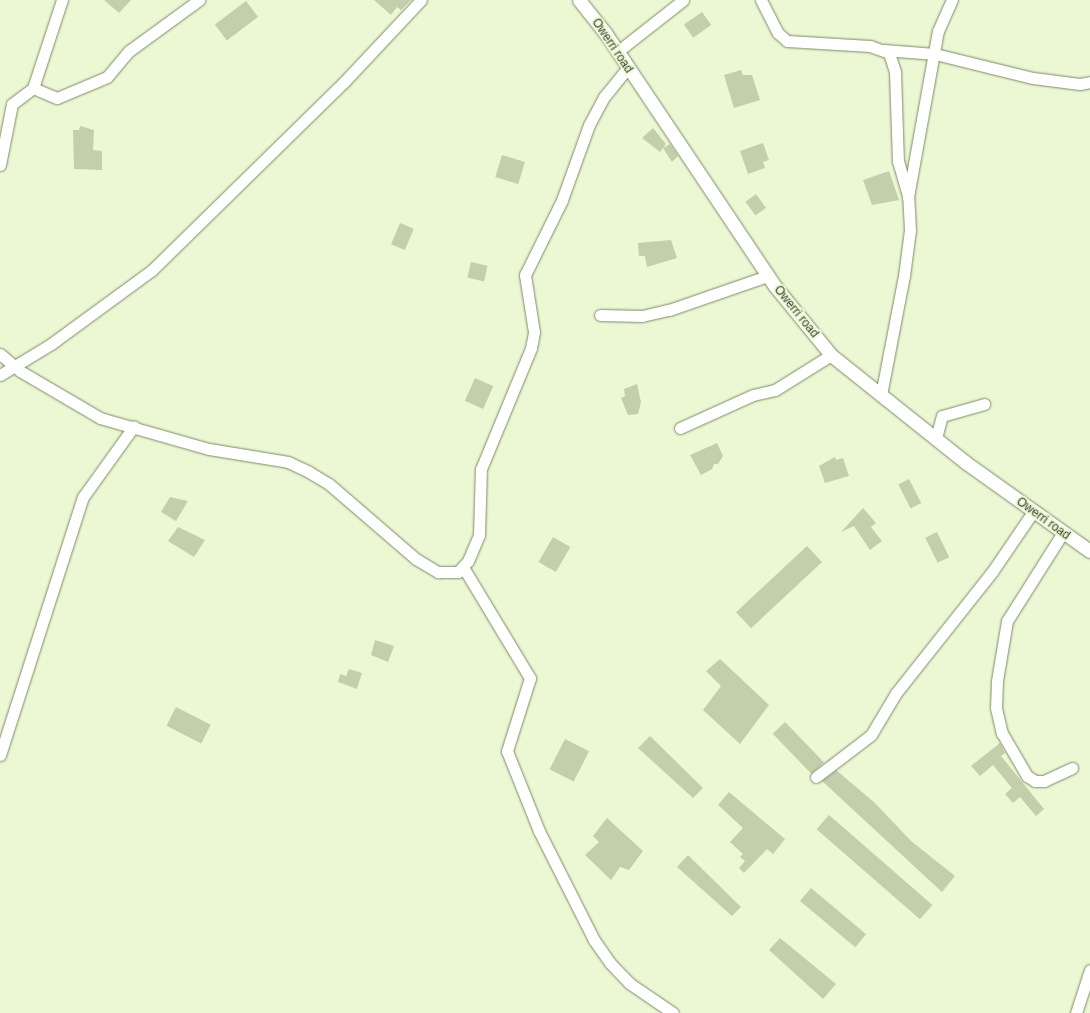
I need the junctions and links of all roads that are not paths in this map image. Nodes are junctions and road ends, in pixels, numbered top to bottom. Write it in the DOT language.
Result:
graph roads {
  1 [pos="62,0"];
  2 [pos="199,0"];
  3 [pos="421,0"];
  4 [pos="579,0"];
  5 [pos="683,0"];
  6 [pos="761,0"];
  7 [pos="952,0"];
  8 [pos="884,50"];
  9 [pos="617,52"];
  10 [pos="935,54"];
  11 [pos="627,69"];
  12 [pos="1090,82"];
  13 [pos="33,88"];
  14 [pos="0,165"];
  15 [pos="908,197"];
  16 [pos="767,276"];
  17 [pos="600,315"];
  18 [pos="0,354"];
  19 [pos="831,355"];
  20 [pos="16,368"];
  21 [pos="0,375"];
  22 [pos="881,395"];
  23 [pos="984,404"];
  24 [pos="134,426"];
  25 [pos="680,428"];
  26 [pos="936,438"];
  27 [pos="1033,512"];
  28 [pos="1062,534"];
  29 [pos="1090,551"];
  30 [pos="463,568"];
  31 [pos="0,755"];
  32 [pos="1072,768"];
  33 [pos="816,776"];
  34 [pos="1090,970"];
  35 [pos="673,1013"];
  36 [pos="1076,1013"];
  1 -- 13 [label="street"];
  2 -- 13 [label="street"];
  3 -- 20 [label="street"];
  4 -- 9 [label="main road, Owerri road"];
  5 -- 9 [label="street"];
  6 -- 8 [label="street"];
  7 -- 10 [label="street"];
  8 -- 10 [label="street"];
  8 -- 15 [label="street"];
  9 -- 11 [label="main road, Owerri road"];
  10 -- 12 [label="street"];
  10 -- 15 [label="street"];
  11 -- 16 [label="main road, Owerri road"];
  11 -- 30 [label="street"];
  13 -- 14 [label="street"];
  15 -- 22 [label="street"];
  16 -- 17 [label="street"];
  16 -- 19 [label="main road, Owerri road"];
  18 -- 20 [label="street"];
  19 -- 22 [label="main road, Owerri road"];
  19 -- 25 [label="street"];
  20 -- 21 [label="street"];
  20 -- 24 [label="street"];
  22 -- 26 [label="main road, Owerri road"];
  23 -- 26 [label="street"];
  24 -- 30 [label="street"];
  24 -- 31 [label="street"];
  26 -- 27 [label="main road, Owerri road"];
  27 -- 28 [label="main road, Owerri road"];
  27 -- 33 [label="street"];
  28 -- 29 [label="main road, Owerri road"];
  28 -- 32 [label="street"];
  30 -- 35 [label="street"];
  34 -- 36 [label="street"];
}
